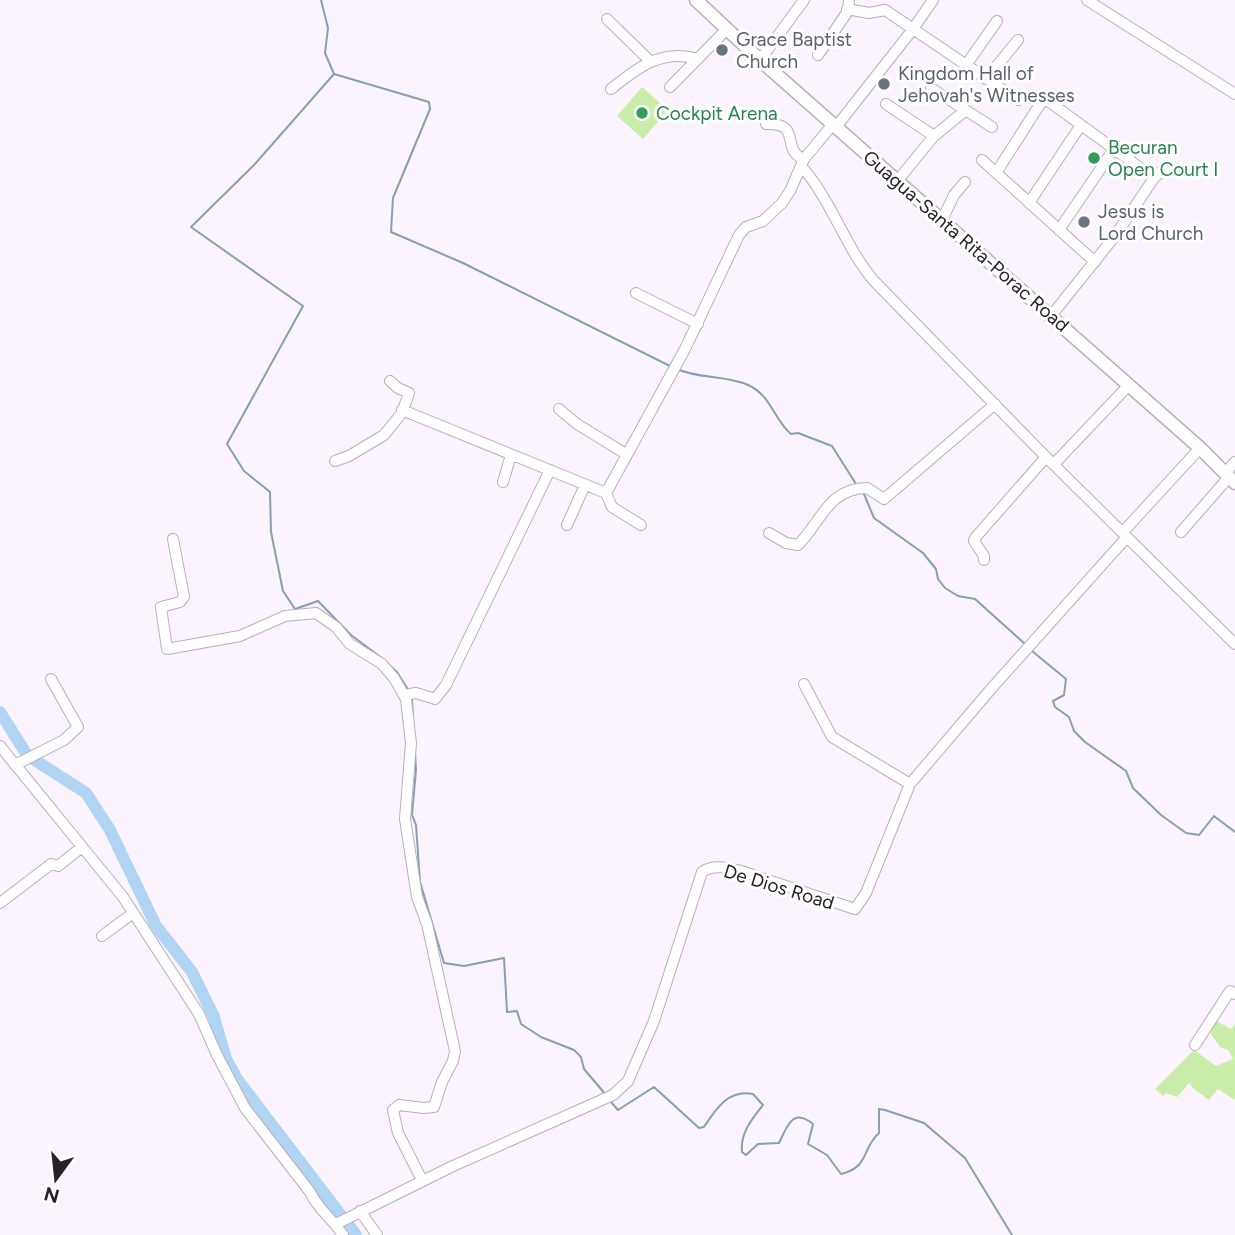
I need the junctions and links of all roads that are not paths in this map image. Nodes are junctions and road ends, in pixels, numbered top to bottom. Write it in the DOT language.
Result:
graph roads {
  1 [pos="696,0"];
  2 [pos="804,0"];
  3 [pos="933,0"];
  4 [pos="1087,0"];
  5 [pos="848,4"];
  6 [pos="607,19"];
  7 [pos="997,21"];
  8 [pos="913,29"];
  9 [pos="726,30"];
  10 [pos="1018,40"];
  11 [pos="818,55"];
  12 [pos="698,59"];
  13 [pos="760,60"];
  14 [pos="650,61"];
  15 [pos="966,65"];
  16 [pos="986,79"];
  17 [pos="670,88"];
  18 [pos="931,88"];
  19 [pos="611,89"];
  20 [pos="1235,94"];
  21 [pos="1018,100"];
  22 [pos="886,104"];
  23 [pos="966,110"];
  24 [pos="766,124"];
  25 [pos="835,125"];
  26 [pos="1081,125"];
  27 [pos="992,127"];
  28 [pos="934,136"];
  29 [pos="1114,149"];
  30 [pos="982,160"];
  31 [pos="802,162"];
  32 [pos="1165,168"];
  33 [pos="996,173"];
  34 [pos="1154,178"];
  35 [pos="898,180"];
  36 [pos="965,182"];
  37 [pos="1029,203"];
  38 [pos="942,220"];
  39 [pos="1059,230"];
  40 [pos="1095,262"];
  41 [pos="636,293"];
  42 [pos="1051,316"];
  43 [pos="698,324"];
  44 [pos="390,381"];
  45 [pos="1129,386"];
  46 [pos="995,404"];
  47 [pos="559,409"];
  48 [pos="402,410"];
  49 [pos="1200,448"];
  50 [pos="626,454"];
  51 [pos="511,455"];
  52 [pos="335,461"];
  53 [pos="1050,461"];
  54 [pos="1235,462"];
  55 [pos="550,470"];
  56 [pos="1230,478"];
  57 [pos="503,482"];
  58 [pos="585,485"];
  59 [pos="606,494"];
  60 [pos="567,525"];
  61 [pos="640,525"];
  62 [pos="1181,532"];
  63 [pos="769,533"];
  64 [pos="1125,534"];
  65 [pos="173,539"];
  66 [pos="984,560"];
  67 [pos="1235,644"];
  68 [pos="51,679"];
  69 [pos="804,684"];
  70 [pos="409,694"];
  71 [pos="0,746"];
  72 [pos="18,763"];
  73 [pos="910,784"];
  74 [pos="82,847"];
  75 [pos="0,903"];
  76 [pos="133,913"];
  77 [pos="102,936"];
  78 [pos="1235,994"];
  79 [pos="1195,1045"];
  80 [pos="422,1180"];
  81 [pos="356,1213"];
  82 [pos="338,1223"];
  83 [pos="343,1235"];
  84 [pos="377,1235"];
  1 -- 9 [label="main road, Guagua-Santa Rita-Porac Road"];
  2 -- 13 [label="street"];
  3 -- 8 [label="street"];
  4 -- 20 [label="street"];
  5 -- 8 [label="street"];
  5 -- 11 [label="street"];
  6 -- 14 [label="street"];
  7 -- 15 [label="street"];
  8 -- 15 [label="street"];
  8 -- 25 [label="street"];
  9 -- 12 [label="street"];
  9 -- 13 [label="main road, Guagua-Santa Rita-Porac Road"];
  10 -- 16 [label="street"];
  12 -- 14 [label="street"];
  12 -- 17 [label="street"];
  13 -- 25 [label="main road, Guagua-Santa Rita-Porac Road"];
  14 -- 19 [label="street"];
  15 -- 16 [label="street"];
  16 -- 21 [label="street"];
  18 -- 23 [label="street"];
  22 -- 28 [label="street"];
  23 -- 27 [label="street"];
  23 -- 28 [label="street"];
  24 -- 31 [label="street"];
  25 -- 31 [label="street"];
  25 -- 35 [label="main road, Guagua-Santa Rita-Porac Road"];
  26 -- 29 [label="street"];
  26 -- 33 [label="street"];
  26 -- 37 [label="street"];
  28 -- 35 [label="street"];
  29 -- 34 [label="street"];
  29 -- 39 [label="street"];
  30 -- 33 [label="street"];
  31 -- 43 [label="street"];
  31 -- 46 [label="street"];
  32 -- 34 [label="street"];
  33 -- 37 [label="street"];
  34 -- 40 [label="street"];
  35 -- 38 [label="main road, Guagua-Santa Rita-Porac Road"];
  36 -- 38 [label="street"];
  37 -- 39 [label="street"];
  38 -- 42 [label="main road, Guagua-Santa Rita-Porac Road"];
  39 -- 40 [label="street"];
  40 -- 42 [label="street"];
  41 -- 43 [label="street"];
  42 -- 45 [label="main road, Guagua-Santa Rita-Porac Road"];
  43 -- 50 [label="street"];
  44 -- 48 [label="street"];
  45 -- 49 [label="main road, Guagua-Santa Rita-Porac Road"];
  45 -- 53 [label="street"];
  46 -- 53 [label="street"];
  46 -- 63 [label="street"];
  47 -- 50 [label="street"];
  48 -- 51 [label="street"];
  48 -- 52 [label="street"];
  49 -- 56 [label="main road, Guagua-Santa Rita-Porac Road"];
  49 -- 64 [label="street, De Dios Road"];
  50 -- 59 [label="street"];
  51 -- 55 [label="street"];
  51 -- 57 [label="street"];
  53 -- 64 [label="street"];
  53 -- 66 [label="street"];
  54 -- 56 [label="street"];
  55 -- 58 [label="street"];
  55 -- 70 [label="street"];
  56 -- 62 [label="street"];
  58 -- 59 [label="street"];
  58 -- 60 [label="street"];
  59 -- 61 [label="street"];
  64 -- 67 [label="street"];
  64 -- 73 [label="street, De Dios Road"];
  65 -- 70 [label="street"];
  68 -- 72 [label="street"];
  69 -- 73 [label="street"];
  70 -- 80 [label="street"];
  71 -- 72 [label="street"];
  72 -- 74 [label="street"];
  73 -- 80 [label="street, De Dios Road"];
  74 -- 75 [label="street"];
  74 -- 76 [label="street"];
  76 -- 77 [label="street"];
  76 -- 82 [label="street"];
  78 -- 79 [label="street"];
  80 -- 81 [label="street, De Dios Road"];
  81 -- 82 [label="street, De Dios Road"];
  81 -- 84 [label="street"];
  82 -- 83 [label="street"];
}
